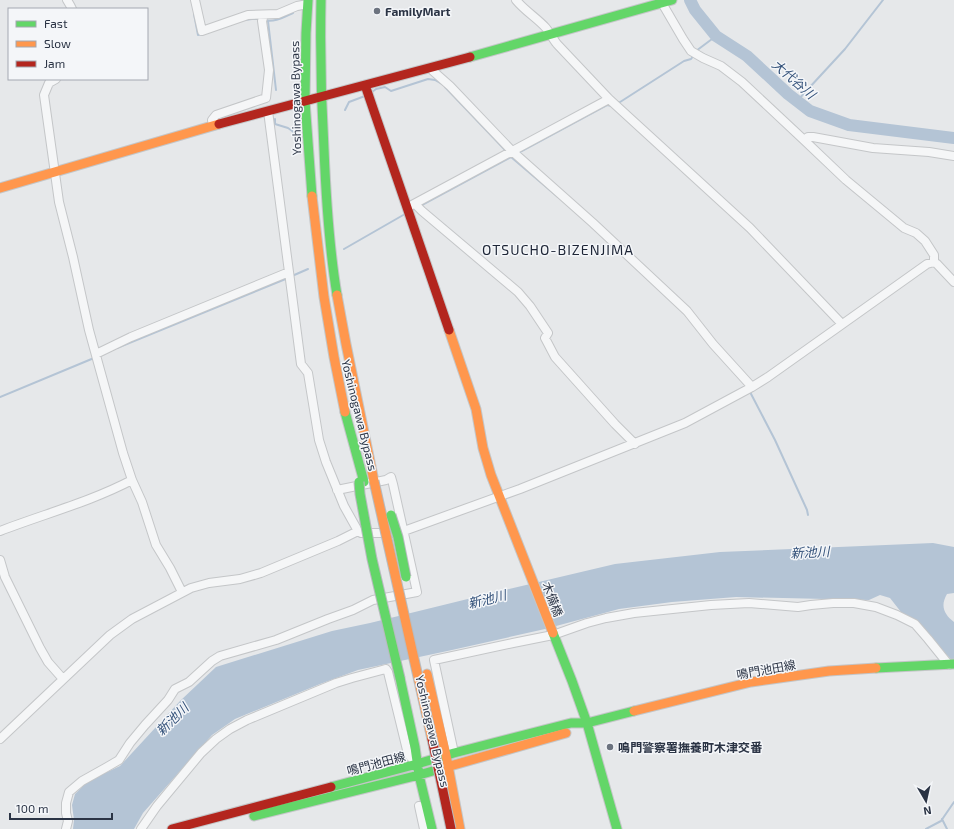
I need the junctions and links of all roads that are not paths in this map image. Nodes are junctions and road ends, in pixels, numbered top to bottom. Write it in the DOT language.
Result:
graph roads {
  1 [pos="195,0"];
  2 [pos="321,0"];
  3 [pos="516,0"];
  4 [pos="666,1"];
  5 [pos="308,2"];
  6 [pos="263,18"];
  7 [pos="551,34"];
  8 [pos="431,68"];
  9 [pos="55,80"];
  10 [pos="365,85"];
  11 [pos="321,97"];
  12 [pos="609,99"];
  13 [pos="305,101"];
  14 [pos="268,111"];
  15 [pos="213,126"];
  16 [pos="804,140"];
  17 [pos="512,151"];
  18 [pos="954,156"];
  19 [pos="55,172"];
  20 [pos="0,188"];
  21 [pos="411,205"];
  22 [pos="934,262"];
  23 [pos="289,272"];
  24 [pos="954,282"];
  25 [pos="842,324"];
  26 [pos="96,354"];
  27 [pos="752,387"];
  28 [pos="635,444"];
  29 [pos="132,480"];
  30 [pos="377,480"];
  31 [pos="362,482"];
  32 [pos="337,490"];
  33 [pos="500,496"];
  34 [pos="0,531"];
  35 [pos="358,531"];
  36 [pos="404,531"];
  37 [pos="380,552"];
  38 [pos="0,560"];
  39 [pos="388,590"];
  40 [pos="182,592"];
  41 [pos="412,602"];
  42 [pos="553,633"];
  43 [pos="952,665"];
  44 [pos="427,670"];
  45 [pos="63,679"];
  46 [pos="587,723"];
  47 [pos="0,739"];
  48 [pos="450,754"];
  49 [pos="417,764"];
  50 [pos="448,766"];
  51 [pos="419,775"];
  52 [pos="435,798"];
  53 [pos="66,829"];
  54 [pos="141,829"];
  55 [pos="172,829"];
  56 [pos="206,829"];
  57 [pos="424,829"];
  58 [pos="432,829"];
  59 [pos="452,829"];
  60 [pos="460,829"];
  61 [pos="467,829"];
  62 [pos="617,829"];
  1 -- 6 [label="street"];
  2 -- 11 [label="main road, Yoshinogawa Bypass"];
  3 -- 7 [label="street"];
  4 -- 7 [label="main road"];
  4 -- 16 [label="street"];
  5 -- 6 [label="street"];
  5 -- 13 [label="main road, Yoshinogawa Bypass"];
  6 -- 15 [label="street"];
  7 -- 8 [label="main road"];
  7 -- 12 [label="street"];
  8 -- 10 [label="main road"];
  8 -- 17 [label="street"];
  9 -- 19 [label="street"];
  10 -- 11 [label="main road"];
  10 -- 21 [label="main road, 木備橋"];
  11 -- 13 [label="main road"];
  11 -- 30 [label="main road, Yoshinogawa Bypass"];
  12 -- 17 [label="street"];
  12 -- 25 [label="street"];
  13 -- 14 [label="main road"];
  13 -- 31 [label="main road, Yoshinogawa Bypass"];
  14 -- 15 [label="main road"];
  14 -- 23 [label="street"];
  15 -- 19 [label="main road"];
  16 -- 18 [label="street"];
  16 -- 22 [label="street"];
  17 -- 21 [label="street"];
  17 -- 27 [label="street"];
  19 -- 20 [label="main road"];
  19 -- 26 [label="street"];
  21 -- 28 [label="street"];
  21 -- 33 [label="main road, 木備橋"];
  22 -- 24 [label="street"];
  22 -- 25 [label="street"];
  23 -- 26 [label="street"];
  23 -- 32 [label="street"];
  25 -- 27 [label="street"];
  26 -- 29 [label="street"];
  27 -- 28 [label="street"];
  28 -- 33 [label="street"];
  29 -- 34 [label="street"];
  29 -- 40 [label="street"];
  30 -- 41 [label="main road, bridge"];
  30 -- 59 [label="main road, Yoshinogawa Bypass, bridge"];
  31 -- 37 [label="main road, Yoshinogawa Bypass"];
  31 -- 49 [label="main road, bridge"];
  32 -- 35 [label="street"];
  32 -- 36 [label="street"];
  33 -- 36 [label="street"];
  33 -- 42 [label="main road, 木備橋"];
  35 -- 36 [label="street"];
  35 -- 40 [label="street"];
  36 -- 53 [label="street"];
  38 -- 45 [label="street"];
  39 -- 52 [label="main road, Yoshinogawa Bypass"];
  40 -- 45 [label="street"];
  42 -- 43 [label="street"];
  42 -- 46 [label="main road, 木備橋"];
  42 -- 48 [label="street"];
  43 -- 46 [label="main road, 鳴門池田線"];
  44 -- 48 [label="main road"];
  45 -- 47 [label="street"];
  46 -- 48 [label="main road, 鳴門池田線"];
  46 -- 50 [label="main road, 鳴門池田線"];
  46 -- 62 [label="main road, 木備橋"];
  48 -- 49 [label="main road, 鳴門池田線"];
  48 -- 50 [label="main road"];
  49 -- 51 [label="main road"];
  49 -- 54 [label="street"];
  49 -- 55 [label="main road, 鳴門池田線"];
  50 -- 51 [label="main road, 鳴門池田線"];
  50 -- 60 [label="main road"];
  50 -- 61 [label="street"];
  51 -- 56 [label="main road, 鳴門池田線"];
  51 -- 57 [label="street"];
  51 -- 58 [label="main road"];
}
